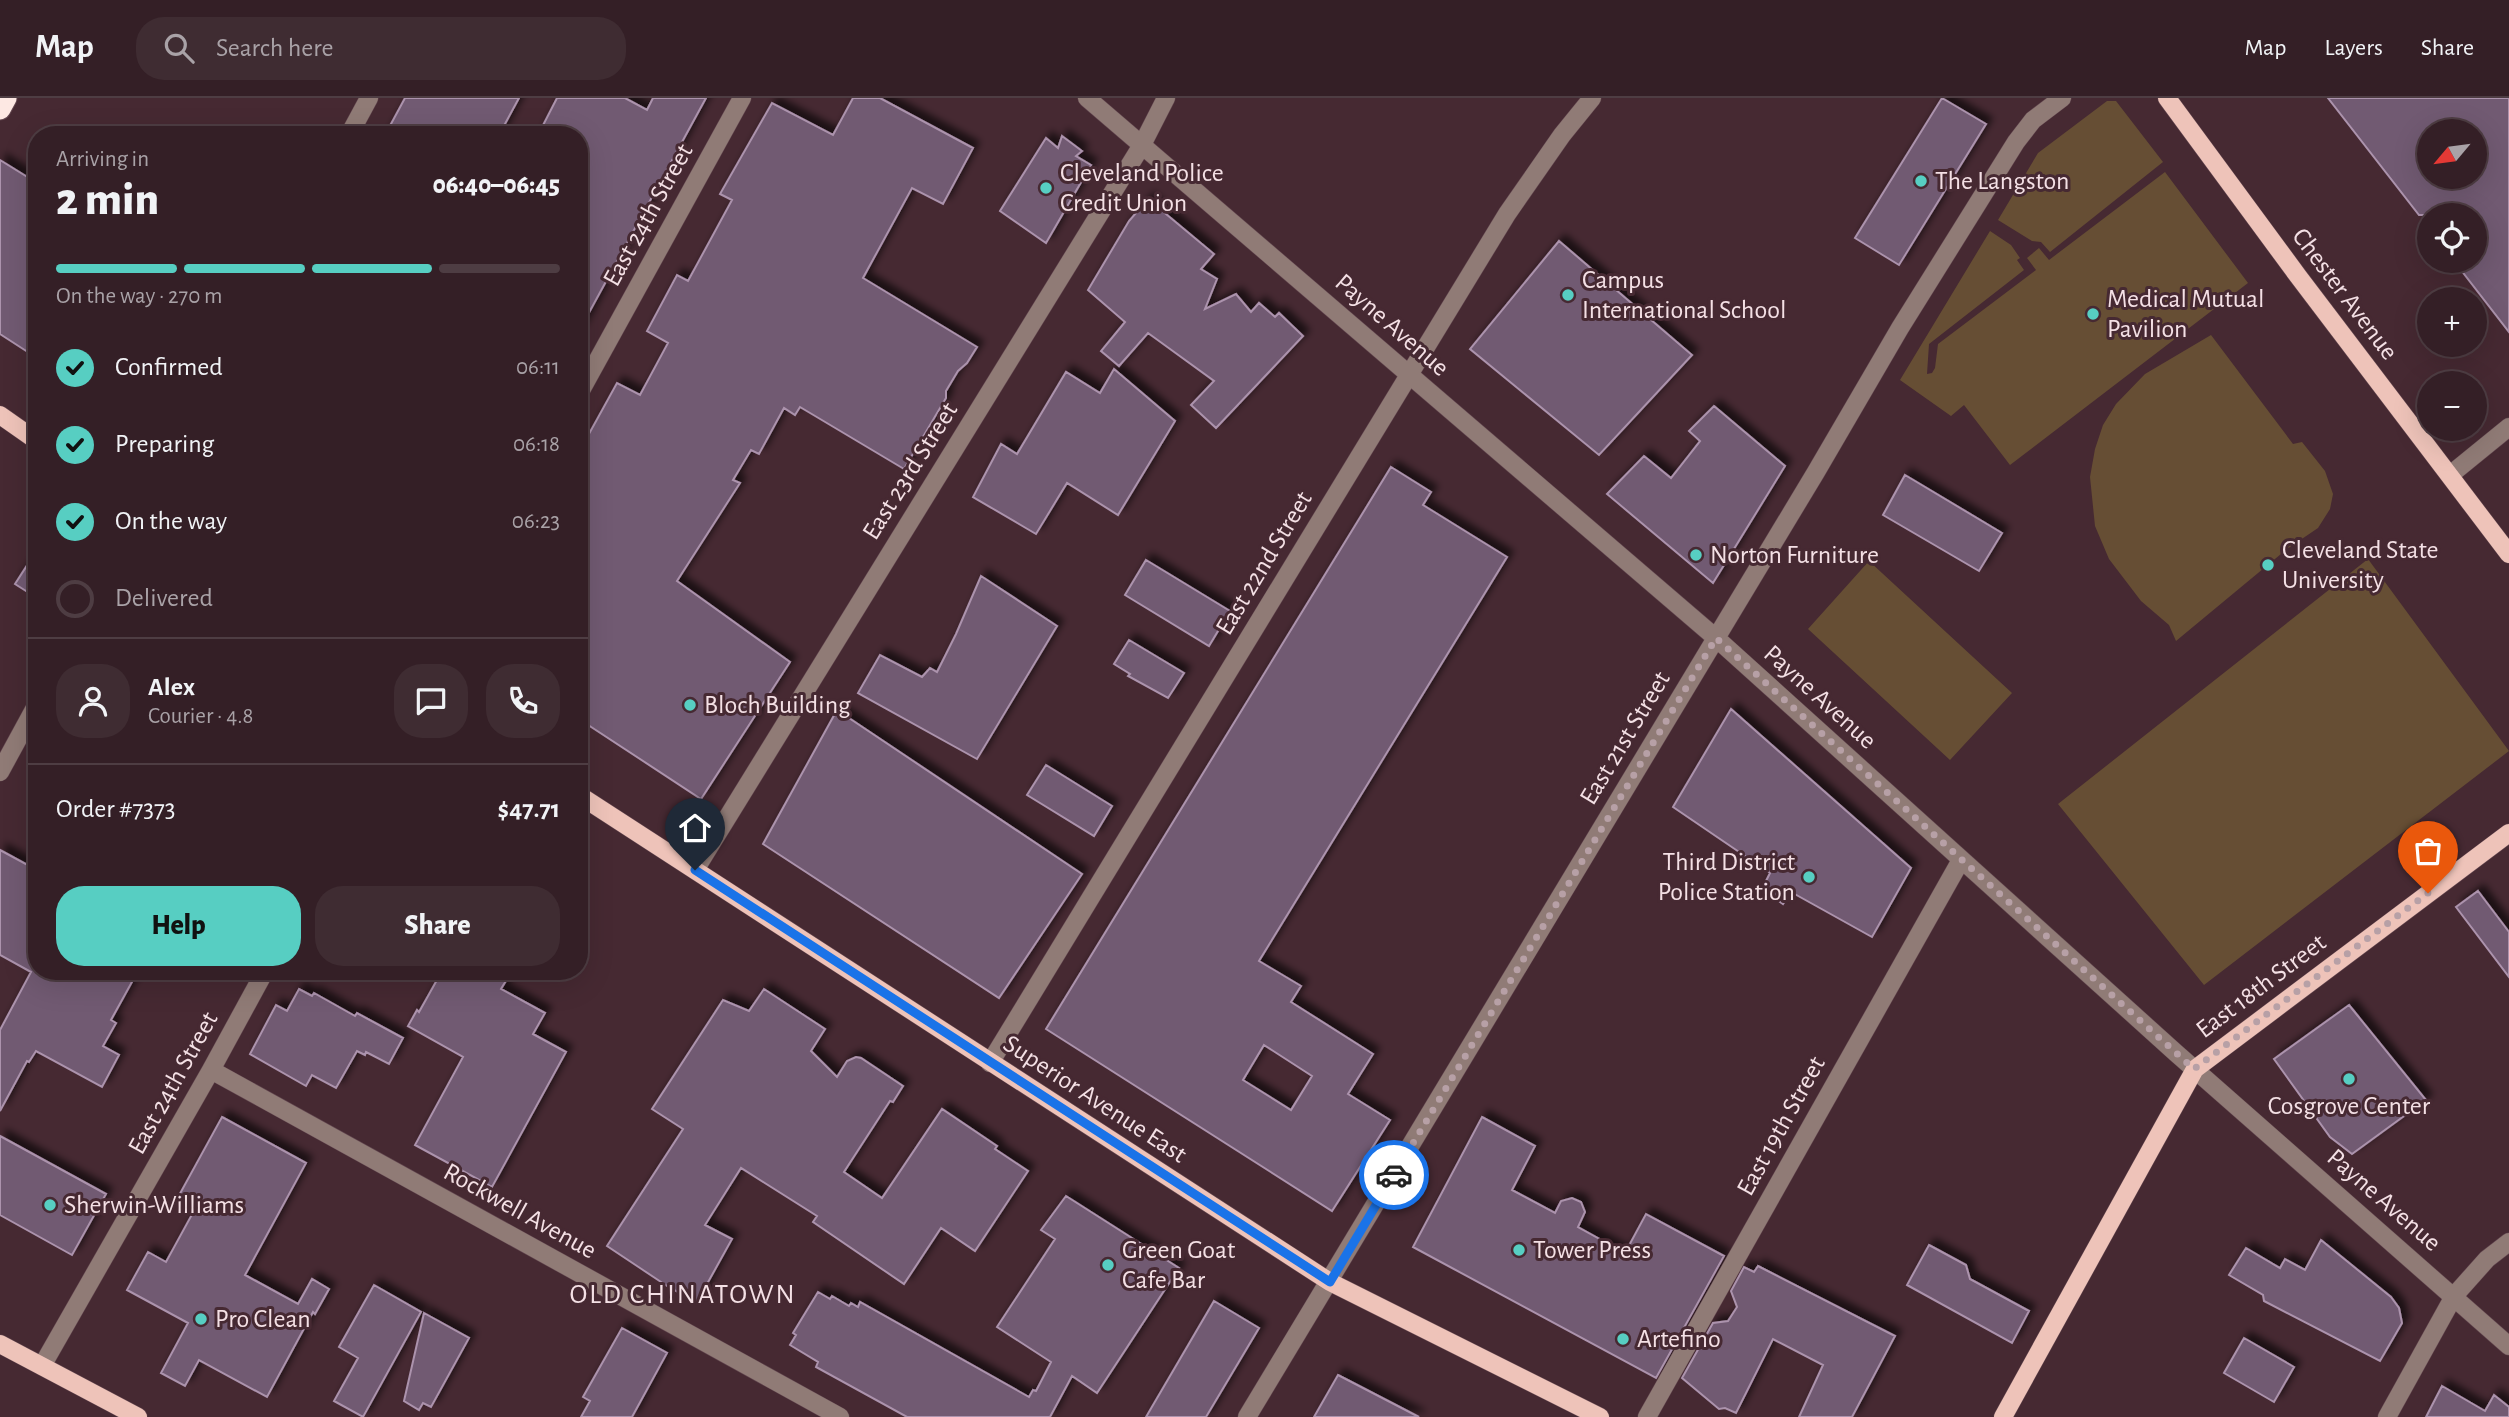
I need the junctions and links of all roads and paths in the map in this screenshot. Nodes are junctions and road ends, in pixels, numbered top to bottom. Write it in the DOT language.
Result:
graph roads {
  1 [pos="6,98"];
  2 [pos="369,98"];
  3 [pos="742,98"];
  4 [pos="1087,98"];
  5 [pos="1166,98"];
  6 [pos="1592,98"];
  7 [pos="2062,98"];
  8 [pos="2166,98"];
  9 [pos="0,109"];
  10 [pos="354,126"];
  11 [pos="1142,145"];
  12 [pos="1410,375"];
  13 [pos="588,378"];
  14 [pos="0,415"];
  15 [pos="2509,428"];
  16 [pos="28,435"];
  17 [pos="2450,475"];
  18 [pos="2509,554"];
  19 [pos="1716,638"];
  20 [pos="28,721"];
  21 [pos="0,772"];
  22 [pos="588,801"];
  23 [pos="2509,833"];
  24 [pos="1961,860"];
  25 [pos="695,870"];
  26 [pos="260,980"];
  27 [pos="990,1063"];
  28 [pos="2194,1069"];
  29 [pos="211,1070"];
  30 [pos="2509,1242"];
  31 [pos="1330,1282"];
  32 [pos="2455,1296"];
  33 [pos="0,1345"];
  34 [pos="2509,1346"];
  35 [pos="42,1366"];
  36 [pos="138,1417"];
  37 [pos="840,1417"];
  38 [pos="1247,1417"];
  39 [pos="1600,1417"];
  40 [pos="1647,1417"];
  41 [pos="2003,1417"];
  42 [pos="2387,1417"];
  1 -- 9 [label="highway"];
  2 -- 10 [label="street"];
  3 -- 13 [label="street, East 24th Street"];
  4 -- 11 [label="street, Payne Avenue"];
  5 -- 11 [label="street, East 23rd Street"];
  6 -- 12 [label="street, East 22nd Street"];
  7 -- 19 [label="street, East 21st Street"];
  8 -- 17 [label="main road, Chester Avenue"];
  11 -- 12 [label="street, Payne Avenue"];
  11 -- 25 [label="street, East 23rd Street"];
  12 -- 19 [label="street, Payne Avenue"];
  12 -- 27 [label="street, East 22nd Street"];
  14 -- 16 [label="main road"];
  15 -- 17 [label="street"];
  17 -- 18 [label="main road, Chester Avenue"];
  19 -- 24 [label="street, Payne Avenue"];
  19 -- 31 [label="street, East 21st Street"];
  20 -- 21 [label="street"];
  22 -- 25 [label="main road, Superior Avenue East"];
  23 -- 28 [label="main road, East 18th Street"];
  24 -- 28 [label="street, Payne Avenue"];
  24 -- 40 [label="street, East 19th Street"];
  25 -- 27 [label="main road, Superior Avenue East"];
  26 -- 29 [label="street, East 24th Street"];
  27 -- 31 [label="main road, Superior Avenue East"];
  28 -- 32 [label="street, Payne Avenue"];
  28 -- 41 [label="main road, East 18th Street"];
  29 -- 35 [label="street, East 24th Street"];
  29 -- 37 [label="street, Rockwell Avenue"];
  30 -- 32 [label="street"];
  31 -- 38 [label="street, East 21st Street"];
  31 -- 39 [label="main road, Superior Avenue East"];
  32 -- 34 [label="street, Payne Avenue"];
  32 -- 42 [label="street"];
  33 -- 35 [label="main road"];
  35 -- 36 [label="main road"];
}
